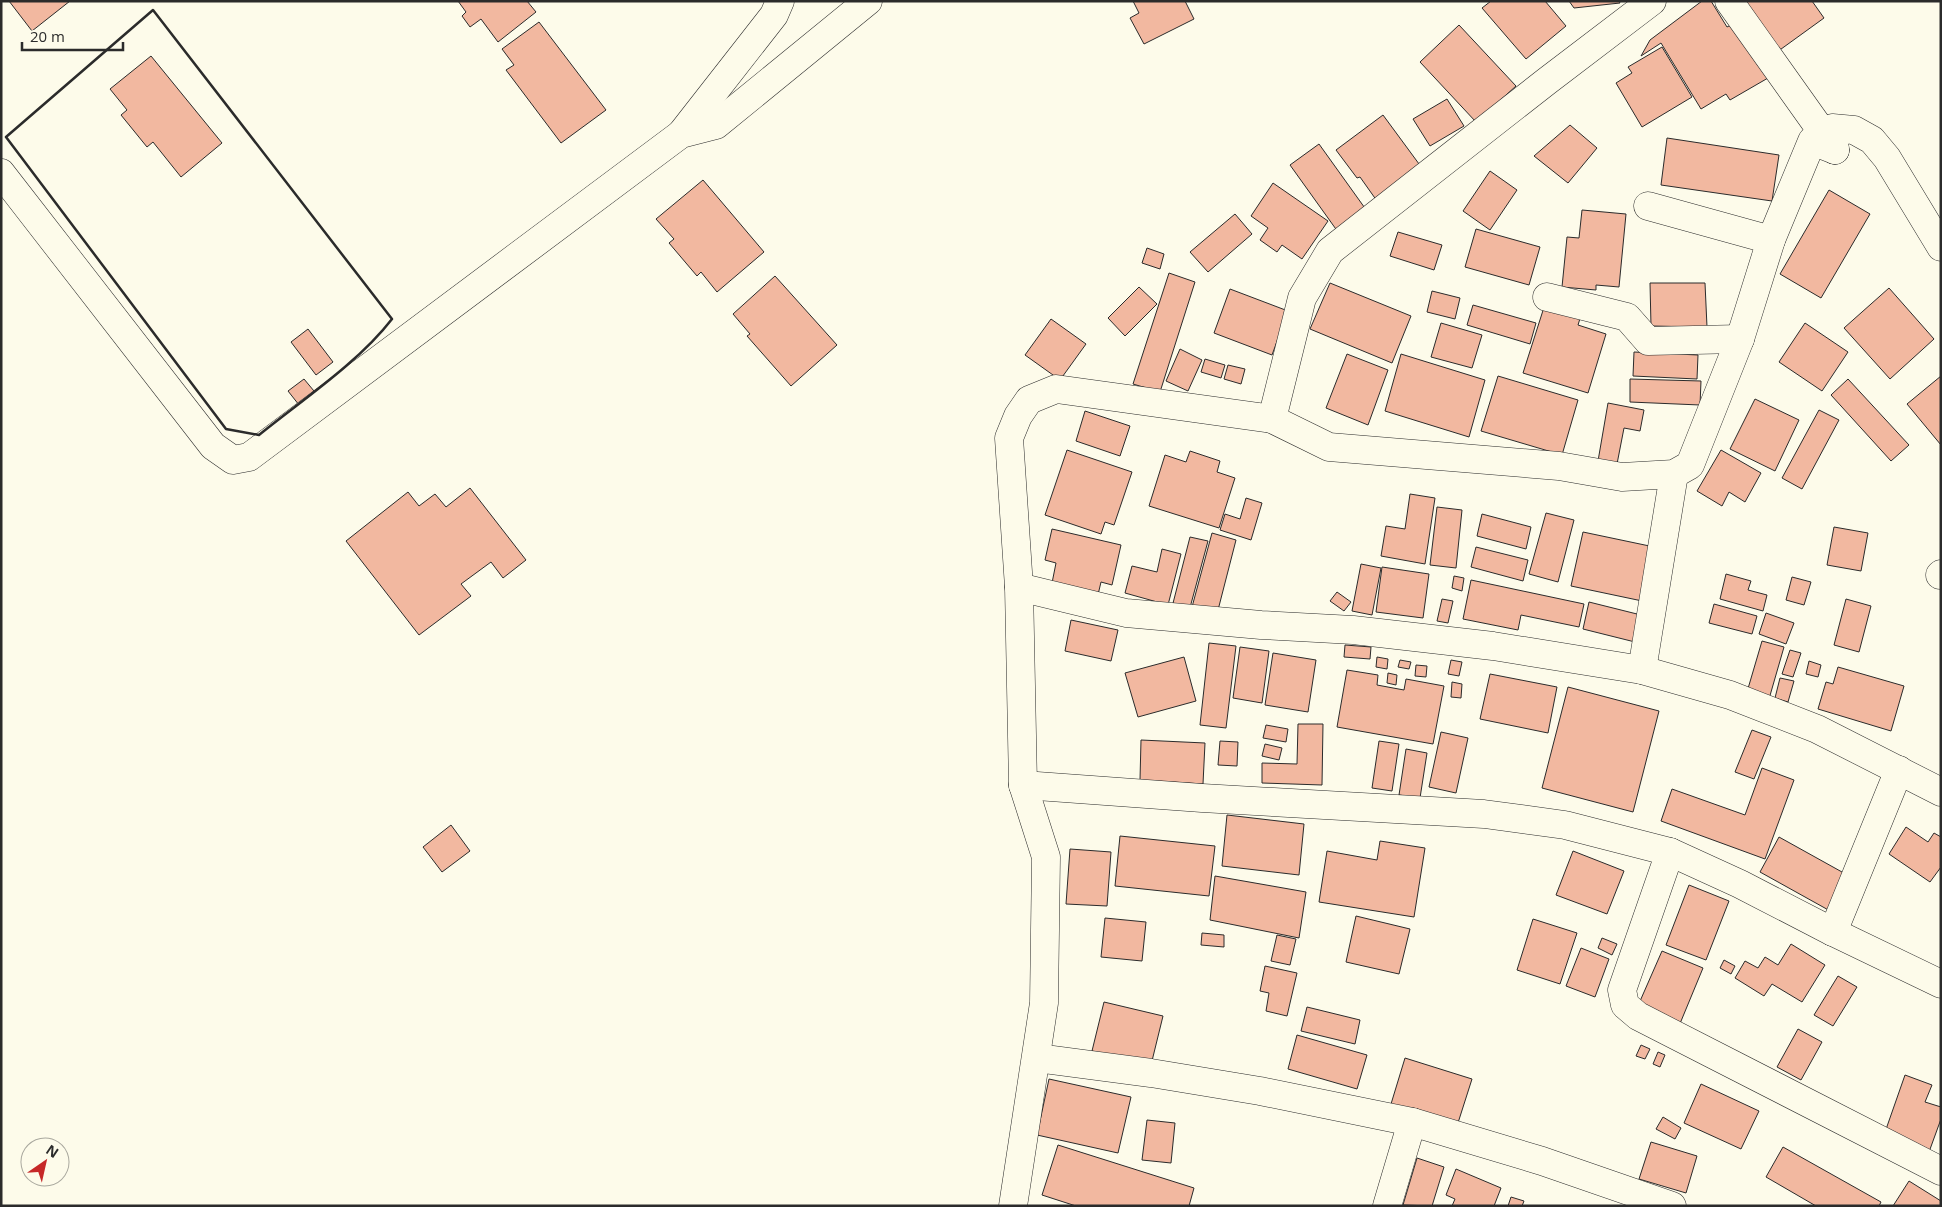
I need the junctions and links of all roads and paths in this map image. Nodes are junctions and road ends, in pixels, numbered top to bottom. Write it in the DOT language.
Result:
graph roads {
  1 [pos="780,1"];
  2 [pos="868,1"];
  3 [pos="1652,1"];
  4 [pos="1729,1"];
  5 [pos="681,134"];
  6 [pos="1835,150"];
  7 [pos="1,173"];
  8 [pos="1648,206"];
  9 [pos="1771,240"];
  10 [pos="1941,247"];
  11 [pos="1547,297"];
  12 [pos="1740,339"];
  13 [pos="1272,419"];
  14 [pos="1674,474"];
  15 [pos="1019,587"];
  16 [pos="1642,670"];
  17 [pos="1899,770"];
  18 [pos="1023,785"];
  19 [pos="1941,792"];
  20 [pos="1670,852"];
  21 [pos="1832,932"];
  22 [pos="1941,984"];
  23 [pos="1037,1058"];
  24 [pos="1412,1122"];
  25 [pos="1941,1171"];
  26 [pos="1013,1206"];
  27 [pos="1387,1206"];
  28 [pos="1672,1206"];
  1 -- 5 [label="street"];
  2 -- 5 [label="street"];
  3 -- 13 [label="street"];
  4 -- 6 [label="street"];
  5 -- 7 [label="street"];
  6 -- 9 [label="street"];
  6 -- 10 [label="street"];
  8 -- 9 [label="street"];
  9 -- 12 [label="street"];
  11 -- 12 [label="street"];
  12 -- 14 [label="street"];
  13 -- 14 [label="street"];
  13 -- 15 [label="street"];
  14 -- 16 [label="street"];
  15 -- 16 [label="street"];
  15 -- 18 [label="street"];
  16 -- 17 [label="street"];
  17 -- 19 [label="street"];
  17 -- 21 [label="street"];
  18 -- 20 [label="street"];
  18 -- 23 [label="street"];
  20 -- 21 [label="street"];
  20 -- 25 [label="street"];
  21 -- 22 [label="street"];
  23 -- 24 [label="street"];
  23 -- 26 [label="street"];
  24 -- 27 [label="street"];
  24 -- 28 [label="street"];
}
